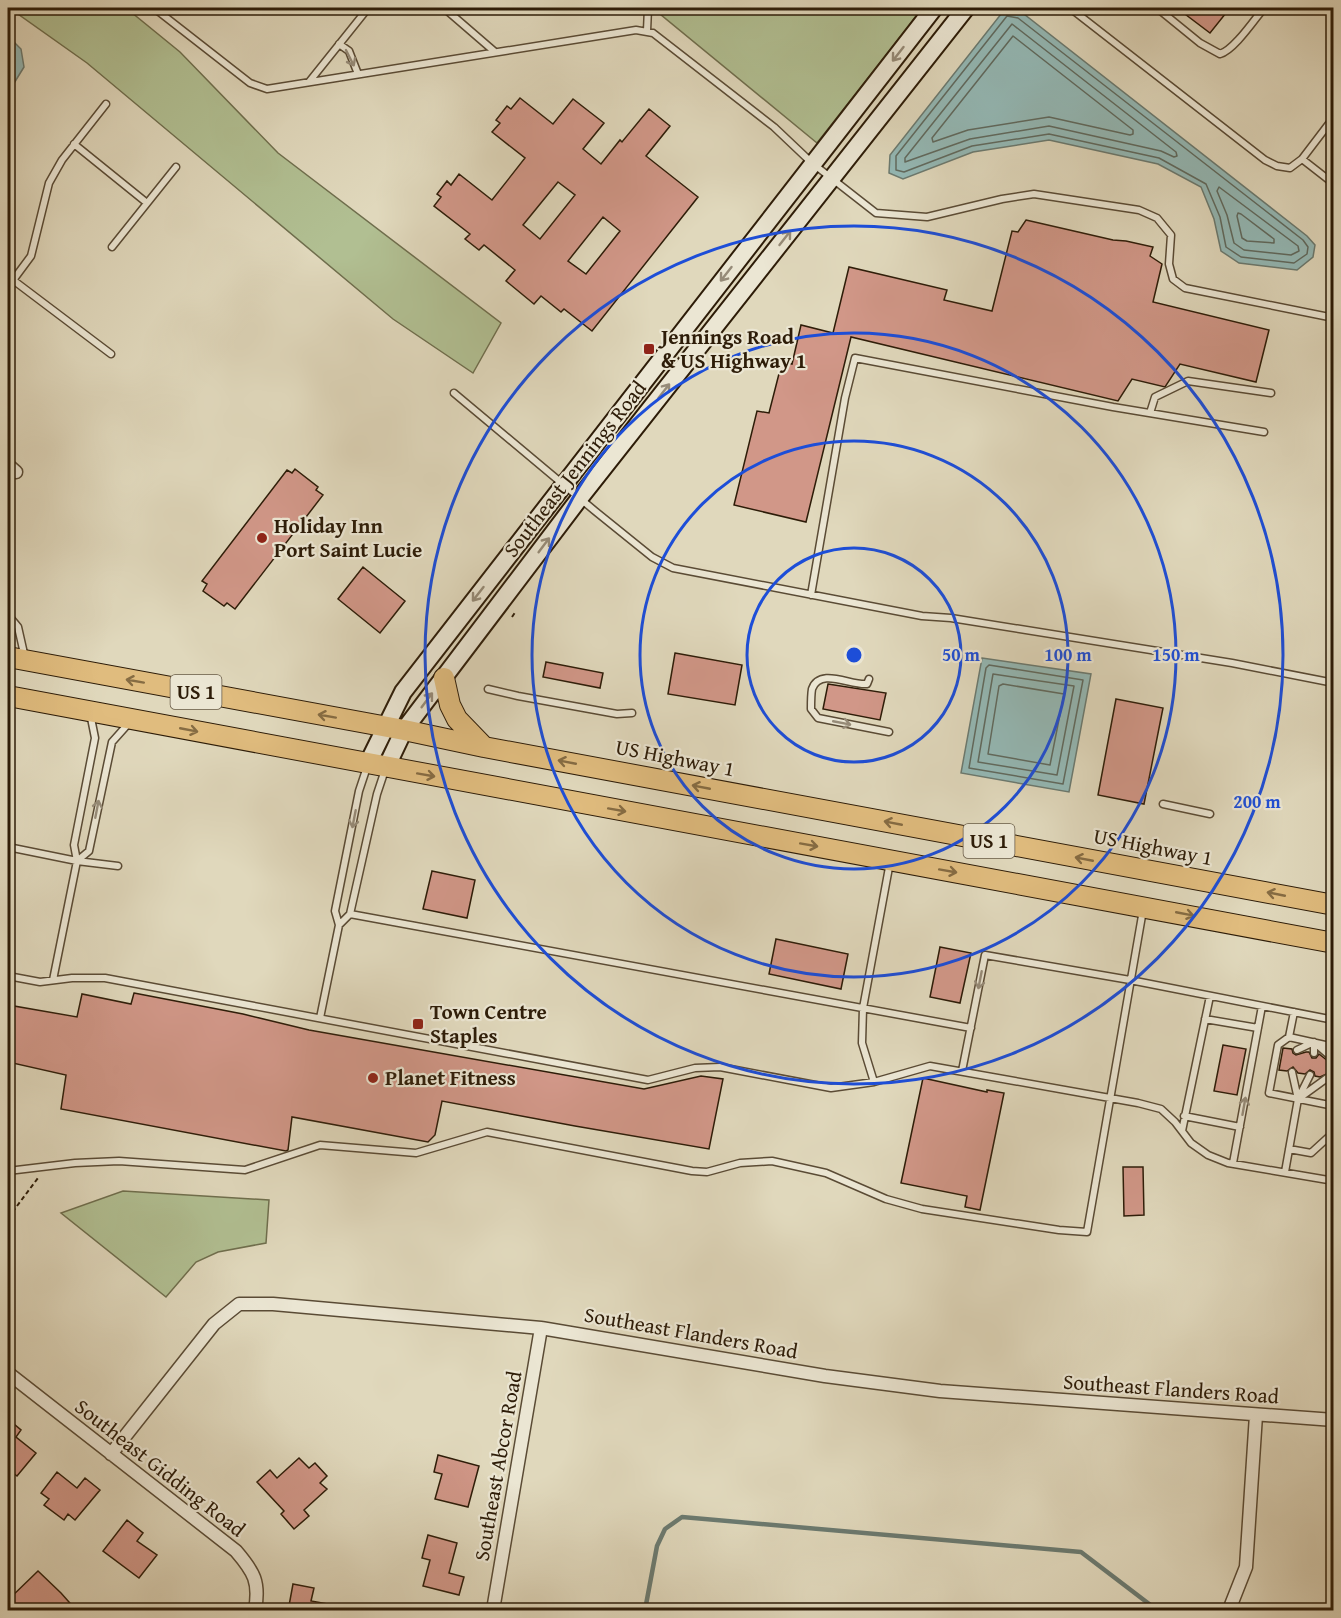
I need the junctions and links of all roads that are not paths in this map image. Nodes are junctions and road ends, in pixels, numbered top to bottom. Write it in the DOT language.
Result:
graph roads {
  1 [pos="154,8"];
  2 [pos="444,8"];
  3 [pos="648,8"];
  4 [pos="934,8"];
  5 [pos="966,8"];
  6 [pos="1070,8"];
  7 [pos="1084,8"];
  8 [pos="1157,8"];
  9 [pos="1263,8"];
  10 [pos="365,12"];
  11 [pos="1078,14"];
  12 [pos="647,32"];
  13 [pos="339,44"];
  14 [pos="495,52"];
  15 [pos="358,74"];
  16 [pos="309,82"];
  17 [pos="106,104"];
  18 [pos="1334,117"];
  19 [pos="74,144"];
  20 [pos="1302,159"];
  21 [pos="812,163"];
  22 [pos="176,168"];
  23 [pos="831,178"];
  24 [pos="1334,184"];
  25 [pos="147,203"];
  26 [pos="112,247"];
  27 [pos="13,280"];
  28 [pos="8,287"];
  29 [pos="1334,318"];
  30 [pos="111,354"];
  31 [pos="454,393"];
  32 [pos="1271,393"];
  33 [pos="1150,413"];
  34 [pos="1264,432"];
  35 [pos="563,485"];
  36 [pos="579,499"];
  37 [pos="811,595"];
  38 [pos="8,615"];
  39 [pos="17,659"];
  40 [pos="444,678"];
  41 [pos="869,679"];
  42 [pos="1334,683"];
  43 [pos="488,688"];
  44 [pos="8,696"];
  45 [pos="89,711"];
  46 [pos="632,713"];
  47 [pos="132,719"];
  48 [pos="384,726"];
  49 [pos="404,730"];
  50 [pos="889,732"];
  51 [pos="484,747"];
  52 [pos="377,766"];
  53 [pos="1164,804"];
  54 [pos="1210,814"];
  55 [pos="8,847"];
  56 [pos="891,860"];
  57 [pos="76,861"];
  58 [pos="118,866"];
  59 [pos="1334,905"];
  60 [pos="1143,906"];
  61 [pos="350,914"];
  62 [pos="339,926"];
  63 [pos="1334,943"];
  64 [pos="8,976"];
  65 [pos="52,980"];
  66 [pos="1130,980"];
  67 [pos="1210,996"];
  68 [pos="1262,1006"];
  69 [pos="863,1008"];
  70 [pos="1294,1012"];
  71 [pos="320,1018"];
  72 [pos="1205,1019"];
  73 [pos="1334,1020"];
  74 [pos="971,1028"];
  75 [pos="1258,1028"];
  76 [pos="1289,1037"];
  77 [pos="1314,1042"];
  78 [pos="1334,1047"];
  79 [pos="1297,1050"];
  80 [pos="1314,1053"];
  81 [pos="1330,1056"];
  82 [pos="962,1071"];
  83 [pos="1292,1072"];
  84 [pos="1310,1075"];
  85 [pos="1327,1078"];
  86 [pos="874,1082"];
  87 [pos="1109,1098"];
  88 [pos="1298,1099"];
  89 [pos="1334,1106"];
  90 [pos="1185,1116"];
  91 [pos="1240,1127"];
  92 [pos="1182,1131"];
  93 [pos="1334,1132"];
  94 [pos="1289,1149"];
  95 [pos="1233,1163"];
  96 [pos="8,1171"];
  97 [pos="1285,1172"];
  98 [pos="1334,1181"];
  99 [pos="541,1328"];
  100 [pos="8,1373"];
  101 [pos="1256,1415"];
  102 [pos="1334,1420"];
  103 [pos="111,1454"];
  104 [pos="255,1611"];
  105 [pos="493,1611"];
  106 [pos="1229,1611"];
  1 -- 16 [label="lane"];
  2 -- 14 [label="lane"];
  3 -- 12 [label="lane"];
  4 -- 21 [label="street, Southeast Jennings Road, one-way"];
  5 -- 23 [label="street, Southeast Jennings Road"];
  6 -- 11 [label="lane"];
  7 -- 11 [label="lane"];
  8 -- 9 [label="lane"];
  10 -- 13 [label="lane"];
  11 -- 20 [label="lane"];
  12 -- 14 [label="lane"];
  12 -- 21 [label="lane"];
  13 -- 15 [label="lane, one-way"];
  13 -- 16 [label="lane"];
  14 -- 15 [label="lane"];
  15 -- 16 [label="lane"];
  17 -- 19 [label="lane"];
  18 -- 20 [label="lane"];
  19 -- 25 [label="lane"];
  19 -- 27 [label="lane"];
  20 -- 24 [label="lane"];
  21 -- 23 [label="lane"];
  21 -- 35 [label="street, Southeast Jennings Road, one-way"];
  22 -- 25 [label="lane"];
  23 -- 29 [label="lane"];
  36 -- 23 [label="street, Southeast Jennings Road, one-way"];
  25 -- 26 [label="lane"];
  27 -- 28 [label="lane"];
  27 -- 30 [label="lane"];
  31 -- 35 [label="lane"];
  32 -- 33 [label="lane"];
  33 -- 34 [label="lane"];
  33 -- 37 [label="lane"];
  35 -- 36 [label="lane"];
  35 -- 48 [label="street, Southeast Jennings Road, one-way"];
  36 -- 37 [label="lane"];
  40 -- 36 [label="street, Southeast Jennings Road, one-way"];
  37 -- 42 [label="lane"];
  38 -- 39 [label="lane"];
  48 -- 39 [label="main road, US Highway 1 / US 1, one-way"];
  49 -- 40 [label="street, Southeast Jennings Road, one-way"];
  40 -- 51 [label="main road"];
  41 -- 50 [label="lane, one-way"];
  43 -- 46 [label="lane"];
  44 -- 45 [label="main road, US 1"];
  45 -- 47 [label="main road, US 1"];
  45 -- 57 [label="lane"];
  47 -- 52 [label="main road, US 1, one-way"];
  57 -- 47 [label="lane, one-way"];
  48 -- 49 [label="main road, US Highway 1 / US 1"];
  48 -- 52 [label="street, Southeast Jennings Road"];
  49 -- 51 [label="main road, US Highway 1 / US 1"];
  49 -- 52 [label="street, Southeast Jennings Road"];
  59 -- 51 [label="main road, US Highway 1 / US 1, one-way"];
  52 -- 56 [label="main road, US 1, one-way"];
  52 -- 61 [label="lane"];
  52 -- 62 [label="lane, one-way"];
  53 -- 54 [label="lane"];
  55 -- 57 [label="lane"];
  56 -- 60 [label="main road, US 1, one-way"];
  56 -- 69 [label="lane"];
  57 -- 58 [label="lane"];
  57 -- 65 [label="lane"];
  60 -- 63 [label="main road, US 1, one-way"];
  60 -- 66 [label="lane"];
  61 -- 62 [label="lane"];
  61 -- 69 [label="lane"];
  62 -- 71 [label="lane"];
  64 -- 65 [label="lane"];
  65 -- 71 [label="lane"];
  66 -- 67 [label="lane"];
  66 -- 74 [label="lane, one-way"];
  66 -- 87 [label="lane"];
  67 -- 68 [label="lane"];
  67 -- 72 [label="lane"];
  68 -- 70 [label="lane"];
  68 -- 75 [label="lane"];
  69 -- 74 [label="lane"];
  69 -- 86 [label="lane"];
  70 -- 73 [label="lane"];
  70 -- 76 [label="lane"];
  71 -- 86 [label="lane"];
  72 -- 75 [label="lane"];
  72 -- 90 [label="lane"];
  74 -- 82 [label="lane"];
  91 -- 75 [label="lane, one-way"];
  76 -- 77 [label="lane"];
  76 -- 88 [label="lane"];
  77 -- 78 [label="lane"];
  77 -- 79 [label="lane"];
  77 -- 80 [label="lane"];
  77 -- 81 [label="lane"];
  82 -- 86 [label="lane"];
  82 -- 87 [label="lane"];
  83 -- 88 [label="lane"];
  84 -- 88 [label="lane"];
  85 -- 88 [label="lane"];
  87 -- 92 [label="lane"];
  87 -- 96 [label="lane"];
  88 -- 89 [label="lane"];
  88 -- 94 [label="lane"];
  90 -- 91 [label="lane"];
  90 -- 92 [label="lane"];
  91 -- 95 [label="lane"];
  92 -- 95 [label="lane"];
  93 -- 94 [label="lane"];
  94 -- 97 [label="lane"];
  95 -- 97 [label="lane"];
  97 -- 98 [label="lane"];
  99 -- 101 [label="street, Southeast Flanders Road"];
  99 -- 103 [label="street, Southeast Flanders Road"];
  99 -- 105 [label="street, Southeast Abcor Road"];
  100 -- 103 [label="street, Southeast Gidding Road"];
  101 -- 102 [label="street, Southeast Flanders Road"];
  101 -- 106 [label="street"];
  103 -- 104 [label="street, Southeast Gidding Road"];
}
